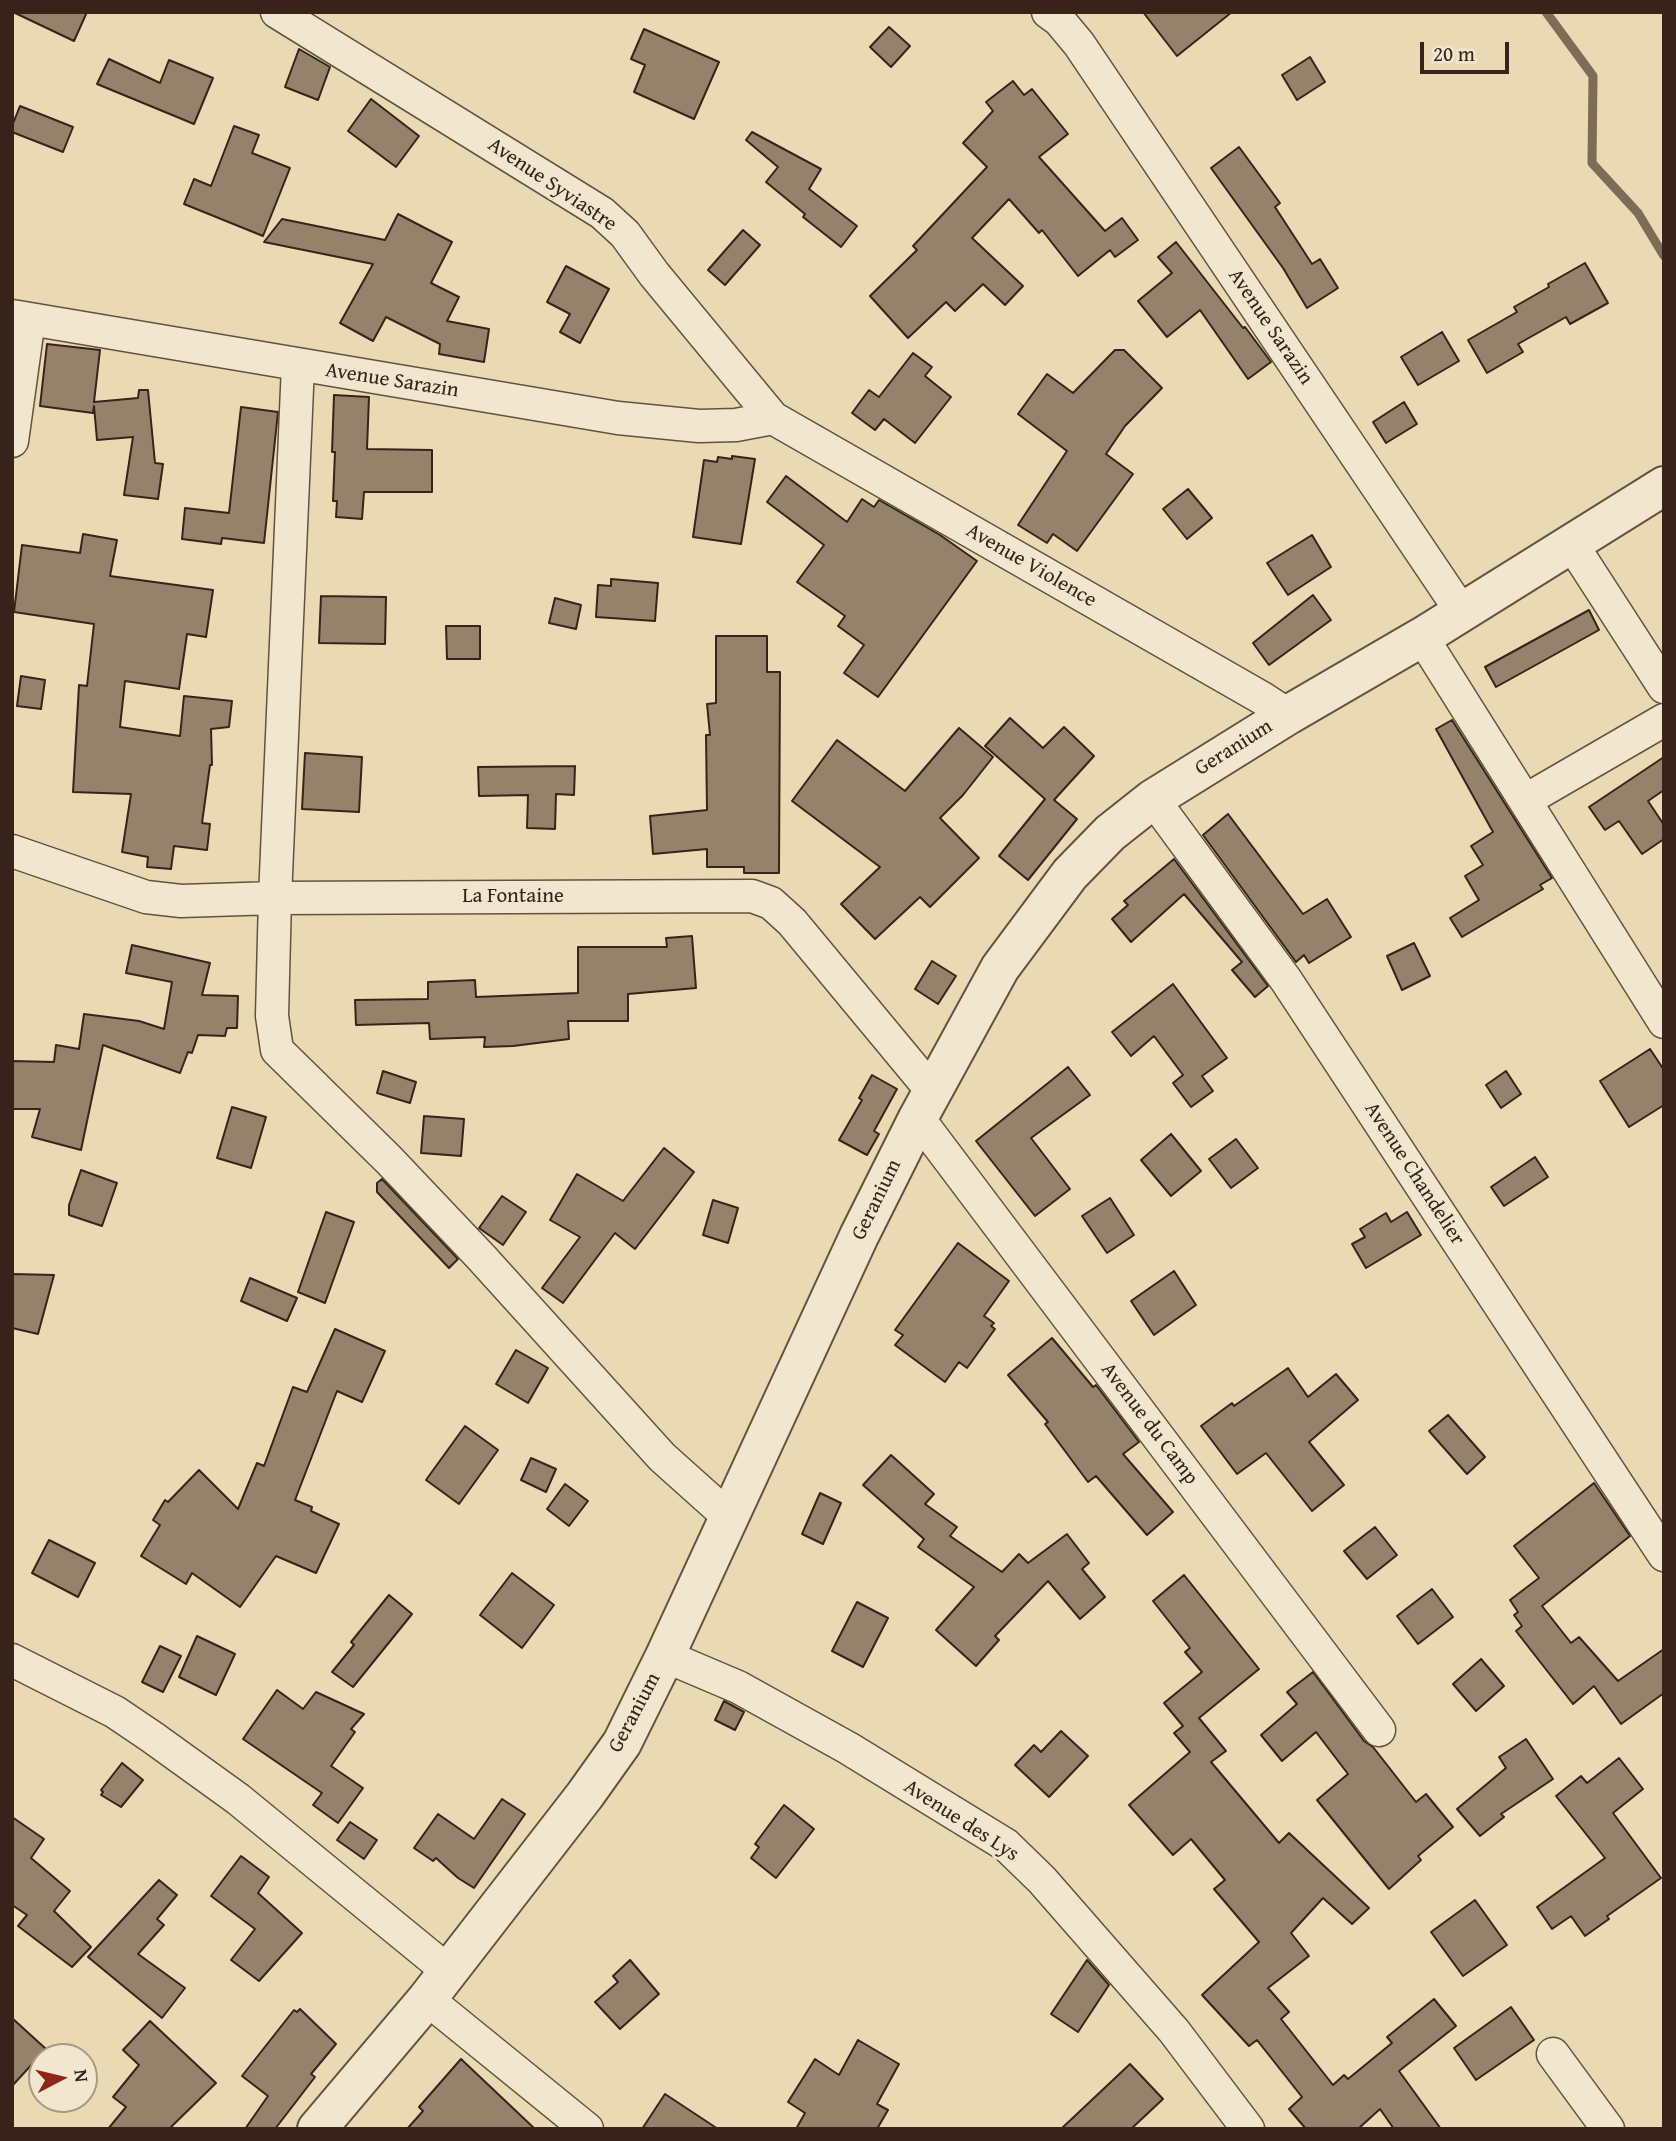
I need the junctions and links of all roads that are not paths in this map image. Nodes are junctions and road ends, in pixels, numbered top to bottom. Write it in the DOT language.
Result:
graph roads {
  1 [pos="277,12"];
  2 [pos="1048,12"];
  3 [pos="20,317"];
  4 [pos="298,365"];
  5 [pos="773,418"];
  6 [pos="12,441"];
  7 [pos="1664,486"];
  8 [pos="1571,542"];
  9 [pos="1461,611"];
  10 [pos="1422,637"];
  11 [pos="1664,687"];
  12 [pos="1288,715"];
  13 [pos="1664,720"];
  14 [pos="1153,799"];
  15 [pos="1527,800"];
  16 [pos="12,851"];
  17 [pos="275,898"];
  18 [pos="1664,1022"];
  19 [pos="926,1105"];
  20 [pos="729,1517"];
  21 [pos="1664,1555"];
  22 [pos="665,1656"];
  23 [pos="12,1660"];
  24 [pos="1379,1730"];
  25 [pos="438,1985"];
  26 [pos="1553,2054"];
  27 [pos="317,2129"];
  28 [pos="587,2129"];
  29 [pos="1248,2129"];
  30 [pos="1608,2129"];
  1 -- 5 [label="street, Avenue Syviastre"];
  2 -- 9 [label="street, Avenue Sarazin"];
  3 -- 4 [label="street, Avenue Sarazin"];
  3 -- 6 [label="street"];
  4 -- 5 [label="street, Avenue Sarazin"];
  4 -- 17 [label="street"];
  5 -- 12 [label="street, Avenue Violence"];
  7 -- 8 [label="street, Geranium"];
  8 -- 9 [label="street, Geranium"];
  8 -- 11 [label="street"];
  9 -- 10 [label="street, Geranium"];
  10 -- 12 [label="street, Geranium"];
  10 -- 15 [label="street"];
  12 -- 14 [label="street, Geranium"];
  13 -- 15 [label="street"];
  14 -- 19 [label="street, Geranium"];
  14 -- 21 [label="street, Avenue Chandelier"];
  15 -- 18 [label="street"];
  16 -- 17 [label="street, La Fontaine"];
  17 -- 19 [label="street, La Fontaine"];
  17 -- 20 [label="street"];
  19 -- 20 [label="street, Geranium"];
  19 -- 24 [label="street, Avenue du Camp"];
  20 -- 22 [label="street, Geranium"];
  22 -- 25 [label="street, Geranium"];
  22 -- 29 [label="street, Avenue des Lys"];
  23 -- 25 [label="street"];
  25 -- 27 [label="street, Geranium"];
  25 -- 28 [label="street"];
  26 -- 30 [label="street"];
}
